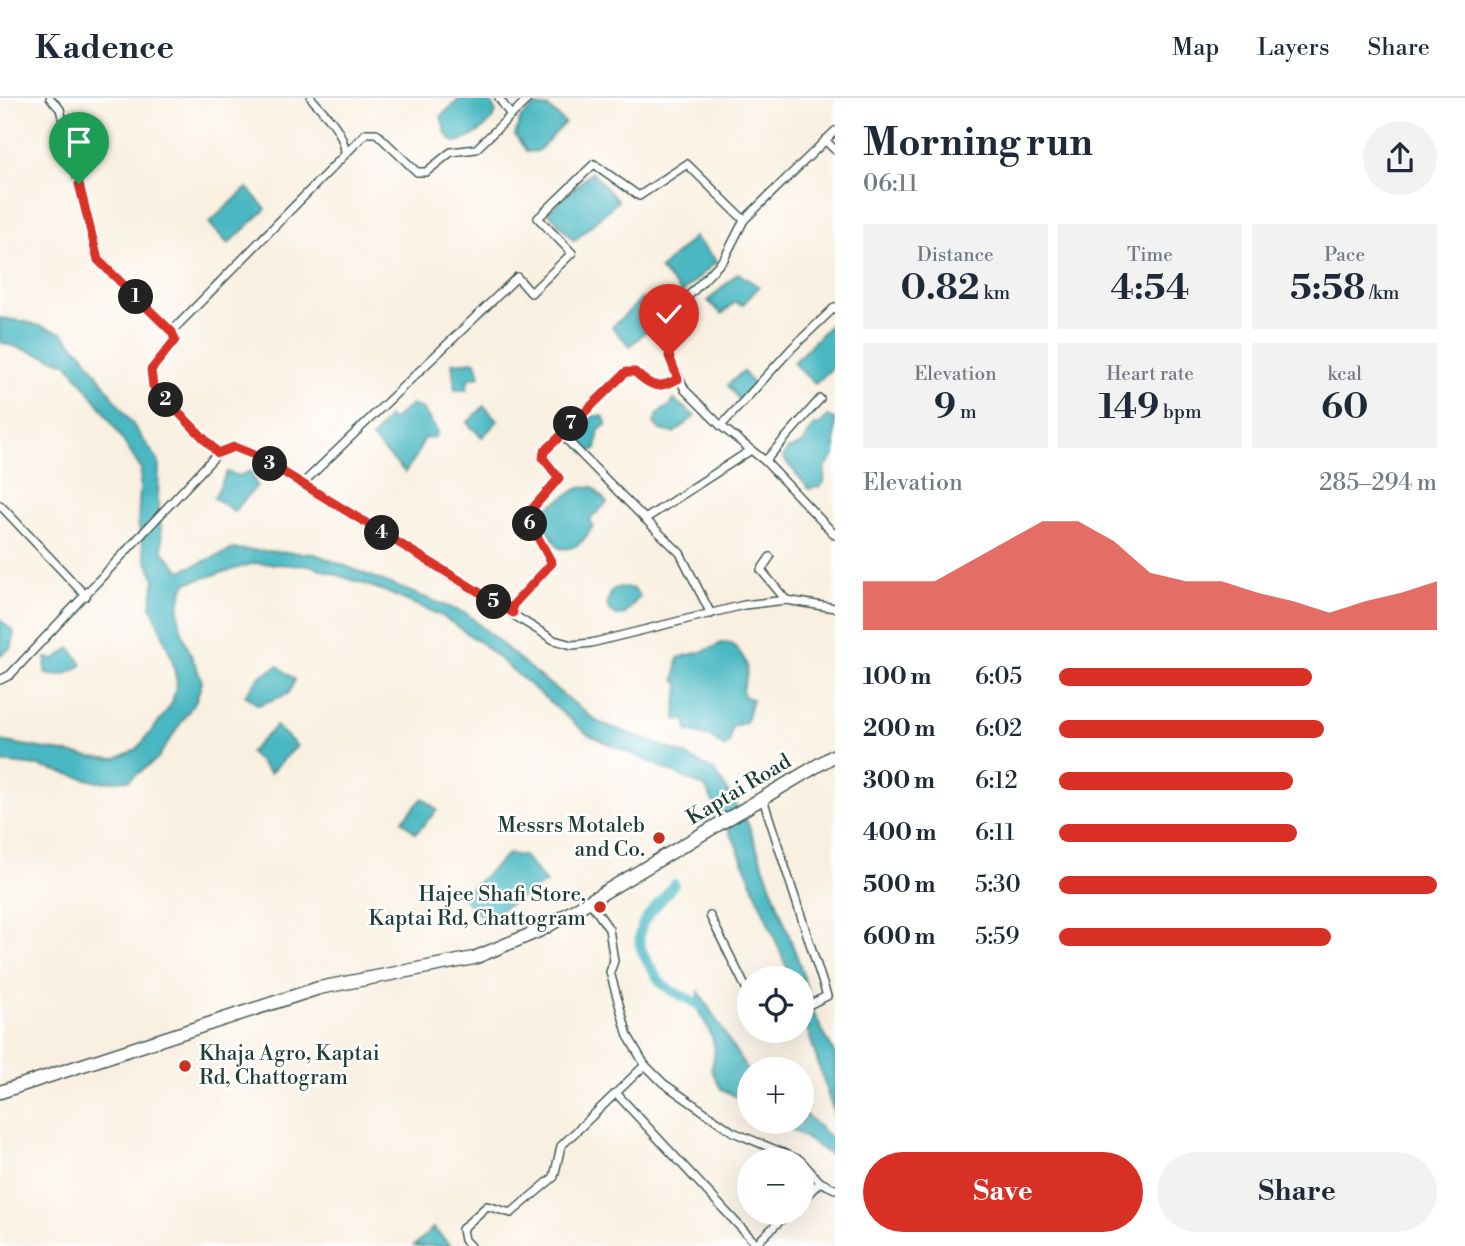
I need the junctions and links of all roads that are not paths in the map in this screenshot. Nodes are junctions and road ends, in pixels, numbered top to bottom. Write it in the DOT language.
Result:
graph roads {
  1 [pos="50,98"];
  2 [pos="311,98"];
  3 [pos="499,98"];
  4 [pos="529,98"];
  5 [pos="510,114"];
  6 [pos="835,131"];
  7 [pos="825,140"];
  8 [pos="835,150"];
  9 [pos="345,152"];
  10 [pos="744,220"];
  11 [pos="835,307"];
  12 [pos="172,332"];
  13 [pos="678,379"];
  14 [pos="820,399"];
  15 [pos="721,426"];
  16 [pos="561,434"];
  17 [pos="751,450"];
  18 [pos="218,453"];
  19 [pos="765,461"];
  20 [pos="302,484"];
  21 [pos="0,505"];
  22 [pos="645,519"];
  23 [pos="835,535"];
  24 [pos="770,557"];
  25 [pos="86,596"];
  26 [pos="786,600"];
  27 [pos="835,608"];
  28 [pos="513,613"];
  29 [pos="711,614"];
  30 [pos="0,680"];
  31 [pos="831,758"];
  32 [pos="763,799"];
  33 [pos="590,902"];
  34 [pos="710,916"];
  35 [pos="737,969"];
  36 [pos="814,1003"];
  37 [pos="645,1065"];
  38 [pos="0,1093"];
  39 [pos="616,1093"];
  40 [pos="771,1148"];
  41 [pos="814,1175"];
  42 [pos="820,1182"];
  43 [pos="814,1188"];
  44 [pos="835,1189"];
  45 [pos="776,1225"];
  46 [pos="755,1245"];
  47 [pos="470,1246"];
  1 -- 12 [label="street"];
  2 -- 9 [label="street"];
  3 -- 5 [label="street"];
  4 -- 5 [label="street"];
  5 -- 9 [label="street"];
  6 -- 7 [label="street"];
  7 -- 8 [label="street"];
  7 -- 10 [label="street"];
  9 -- 12 [label="street"];
  10 -- 13 [label="street"];
  10 -- 20 [label="street"];
  11 -- 15 [label="street"];
  12 -- 18 [label="street"];
  13 -- 15 [label="street"];
  13 -- 16 [label="street"];
  14 -- 19 [label="street"];
  15 -- 17 [label="street"];
  16 -- 22 [label="street"];
  16 -- 28 [label="street"];
  17 -- 19 [label="street"];
  17 -- 22 [label="street"];
  18 -- 20 [label="street"];
  18 -- 25 [label="street"];
  19 -- 23 [label="street"];
  20 -- 28 [label="street"];
  21 -- 25 [label="street"];
  22 -- 29 [label="street"];
  24 -- 26 [label="street"];
  25 -- 30 [label="street"];
  26 -- 27 [label="street"];
  26 -- 29 [label="street"];
  28 -- 29 [label="street"];
  31 -- 32 [label="main road, Kaptai Road"];
  32 -- 33 [label="main road, Kaptai Road"];
  32 -- 36 [label="street"];
  33 -- 37 [label="street"];
  33 -- 38 [label="main road, Kaptai Road"];
  34 -- 35 [label="street"];
  37 -- 39 [label="street"];
  37 -- 40 [label="street"];
  39 -- 46 [label="street"];
  39 -- 47 [label="street"];
  41 -- 42 [label="street"];
  42 -- 43 [label="street"];
  42 -- 44 [label="street"];
  45 -- 46 [label="street"];
}
